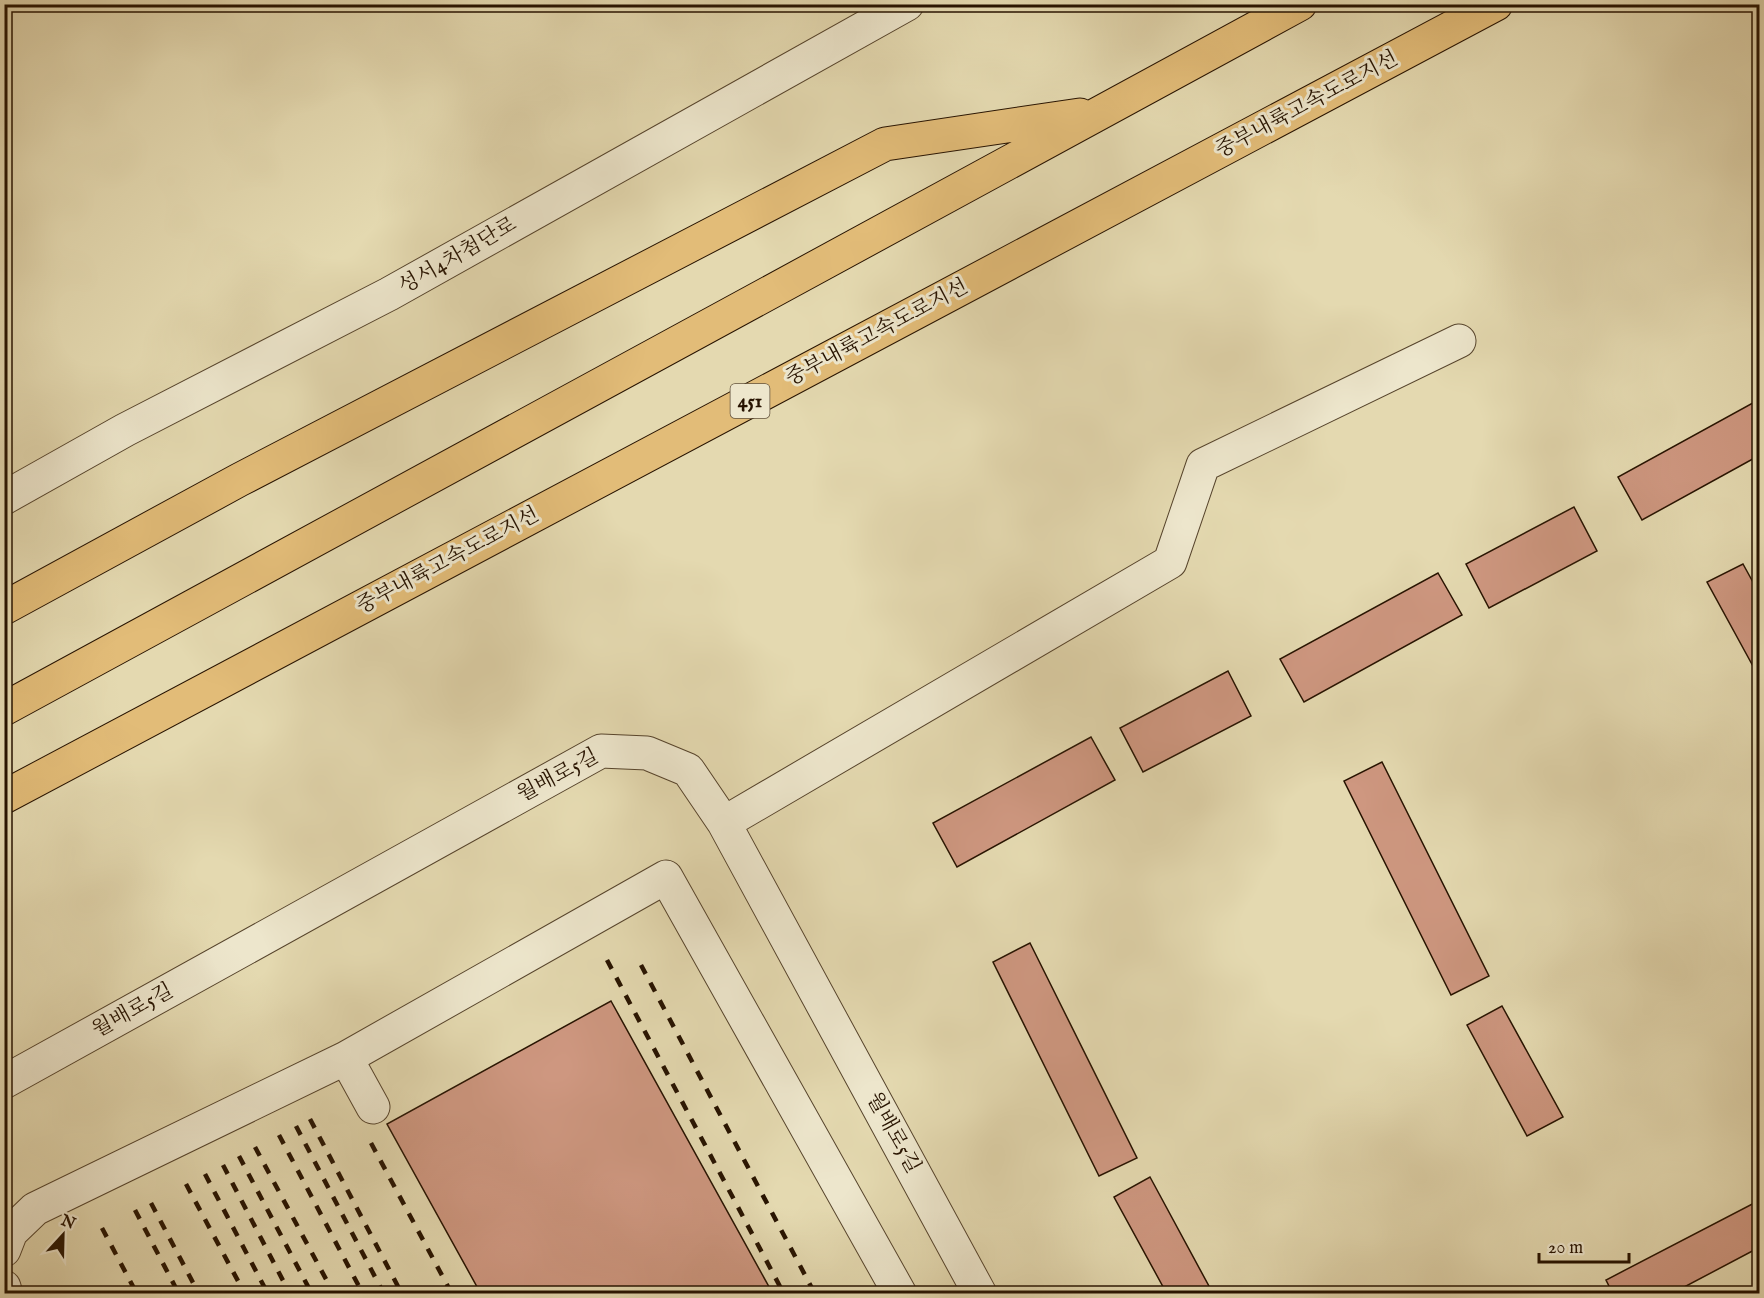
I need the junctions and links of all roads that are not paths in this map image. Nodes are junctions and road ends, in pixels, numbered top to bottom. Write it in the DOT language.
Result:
graph roads {
  1 [pos="907,4"];
  2 [pos="1300,4"];
  3 [pos="1496,4"];
  4 [pos="1102,112"];
  5 [pos="1459,341"];
  6 [pos="4,498"];
  7 [pos="4,608"];
  8 [pos="4,709"];
  9 [pos="4,797"];
  10 [pos="724,823"];
  11 [pos="346,1058"];
  12 [pos="4,1082"];
  13 [pos="372,1107"];
  14 [pos="4,1250"];
  15 [pos="4,1287"];
  16 [pos="6,1293"];
  17 [pos="900,1293"];
  18 [pos="980,1293"];
  1 -- 6 [label="street, 성서4차첨단로"];
  2 -- 4 [label="highway"];
  3 -- 9 [label="highway, 중부내륙고속도로지선 / 451"];
  4 -- 7 [label="highway"];
  4 -- 8 [label="highway"];
  5 -- 10 [label="street"];
  10 -- 12 [label="street, 월배로5길"];
  10 -- 18 [label="street, 월배로5길"];
  11 -- 13 [label="street"];
  11 -- 14 [label="street"];
  11 -- 17 [label="street"];
  15 -- 16 [label="street"];
}
